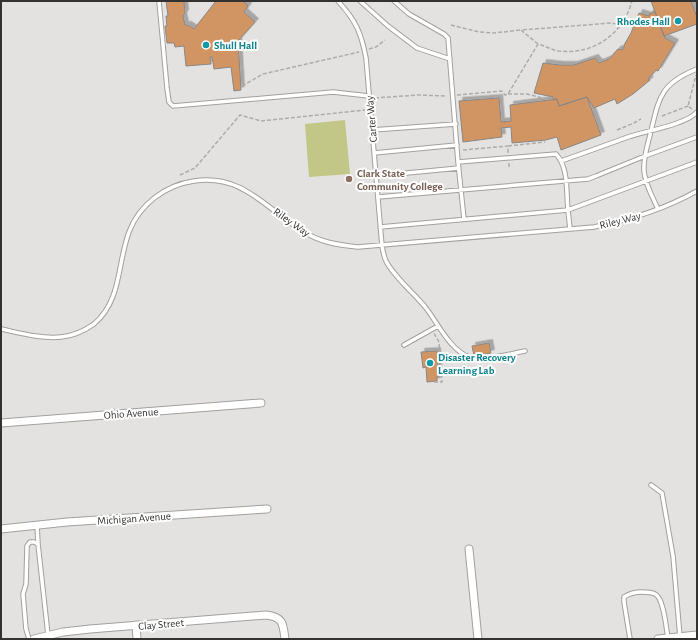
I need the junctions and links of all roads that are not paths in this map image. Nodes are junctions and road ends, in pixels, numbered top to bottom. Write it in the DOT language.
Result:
graph roads {
  1 [pos="159,1"];
  2 [pos="338,1"];
  3 [pos="346,1"];
  4 [pos="360,1"];
  5 [pos="394,1"];
  6 [pos="342,6"];
  7 [pos="450,59"];
  8 [pos="697,68"];
  9 [pos="369,96"];
  10 [pos="697,113"];
  11 [pos="456,124"];
  12 [pos="372,130"];
  13 [pos="651,132"];
  14 [pos="697,137"];
  15 [pos="459,145"];
  16 [pos="374,153"];
  17 [pos="645,156"];
  18 [pos="561,161"];
  19 [pos="458,162"];
  20 [pos="697,162"];
  21 [pos="459,168"];
  22 [pos="376,176"];
  23 [pos="566,181"];
  24 [pos="647,181"];
  25 [pos="461,191"];
  26 [pos="697,191"];
  27 [pos="378,197"];
  28 [pos="658,209"];
  29 [pos="568,210"];
  30 [pos="464,219"];
  31 [pos="380,227"];
  32 [pos="570,229"];
  33 [pos="382,246"];
  34 [pos="438,326"];
  35 [pos="1,329"];
  36 [pos="404,345"];
  37 [pos="525,351"];
  38 [pos="261,403"];
  39 [pos="1,423"];
  40 [pos="651,485"];
  41 [pos="267,509"];
  42 [pos="37,525"];
  43 [pos="1,528"];
  44 [pos="38,544"];
  45 [pos="469,549"];
  46 [pos="136,625"];
  47 [pos="48,635"];
  48 [pos="69,635"];
  49 [pos="697,635"];
  50 [pos="668,638"];
  51 [pos="680,638"];
  52 [pos="29,639"];
  53 [pos="34,639"];
  54 [pos="137,639"];
  55 [pos="284,639"];
  56 [pos="478,639"];
  57 [pos="630,639"];
  58 [pos="658,639"];
  1 -- 9 [label="lane"];
  2 -- 6 [label="lane, Carter Way"];
  3 -- 6 [label="lane"];
  4 -- 7 [label="lane"];
  5 -- 7 [label="lane"];
  6 -- 9 [label="lane, Carter Way"];
  7 -- 11 [label="lane"];
  8 -- 13 [label="lane"];
  9 -- 12 [label="lane, Carter Way"];
  10 -- 13 [label="lane"];
  11 -- 12 [label="lane"];
  11 -- 15 [label="lane"];
  12 -- 16 [label="lane, Carter Way"];
  13 -- 17 [label="lane"];
  13 -- 18 [label="lane"];
  14 -- 17 [label="lane"];
  15 -- 16 [label="lane"];
  15 -- 19 [label="lane"];
  16 -- 22 [label="lane, Carter Way"];
  17 -- 23 [label="lane"];
  17 -- 24 [label="lane"];
  18 -- 19 [label="lane"];
  18 -- 23 [label="lane"];
  19 -- 21 [label="lane"];
  20 -- 24 [label="lane"];
  21 -- 22 [label="lane"];
  21 -- 25 [label="lane"];
  22 -- 27 [label="lane, Carter Way"];
  23 -- 25 [label="lane"];
  23 -- 29 [label="lane"];
  24 -- 28 [label="lane"];
  24 -- 29 [label="lane"];
  25 -- 27 [label="lane"];
  25 -- 30 [label="lane"];
  26 -- 28 [label="lane, Riley Way"];
  27 -- 31 [label="lane, Carter Way"];
  28 -- 32 [label="lane, Riley Way"];
  29 -- 30 [label="lane"];
  29 -- 32 [label="lane"];
  30 -- 31 [label="lane"];
  31 -- 33 [label="lane, Carter Way"];
  32 -- 33 [label="lane, Riley Way"];
  33 -- 34 [label="lane, Carter Way"];
  33 -- 35 [label="lane, Riley Way"];
  34 -- 36 [label="lane"];
  34 -- 37 [label="lane, Carter Way"];
  38 -- 39 [label="street, Ohio Avenue"];
  40 -- 51 [label="lane"];
  41 -- 42 [label="street, Michigan Avenue"];
  42 -- 43 [label="street, Michigan Avenue"];
  42 -- 44 [label="lane"];
  44 -- 47 [label="lane"];
  44 -- 52 [label="lane"];
  45 -- 56 [label="street"];
  46 -- 48 [label="street, Clay Street"];
  46 -- 54 [label="street"];
  46 -- 55 [label="street, Clay Street"];
  47 -- 48 [label="street, Clay Street"];
  47 -- 53 [label="street, Clay Street"];
  49 -- 51 [label="street"];
  50 -- 51 [label="street"];
  50 -- 57 [label="lane"];
  50 -- 58 [label="street"];
}
